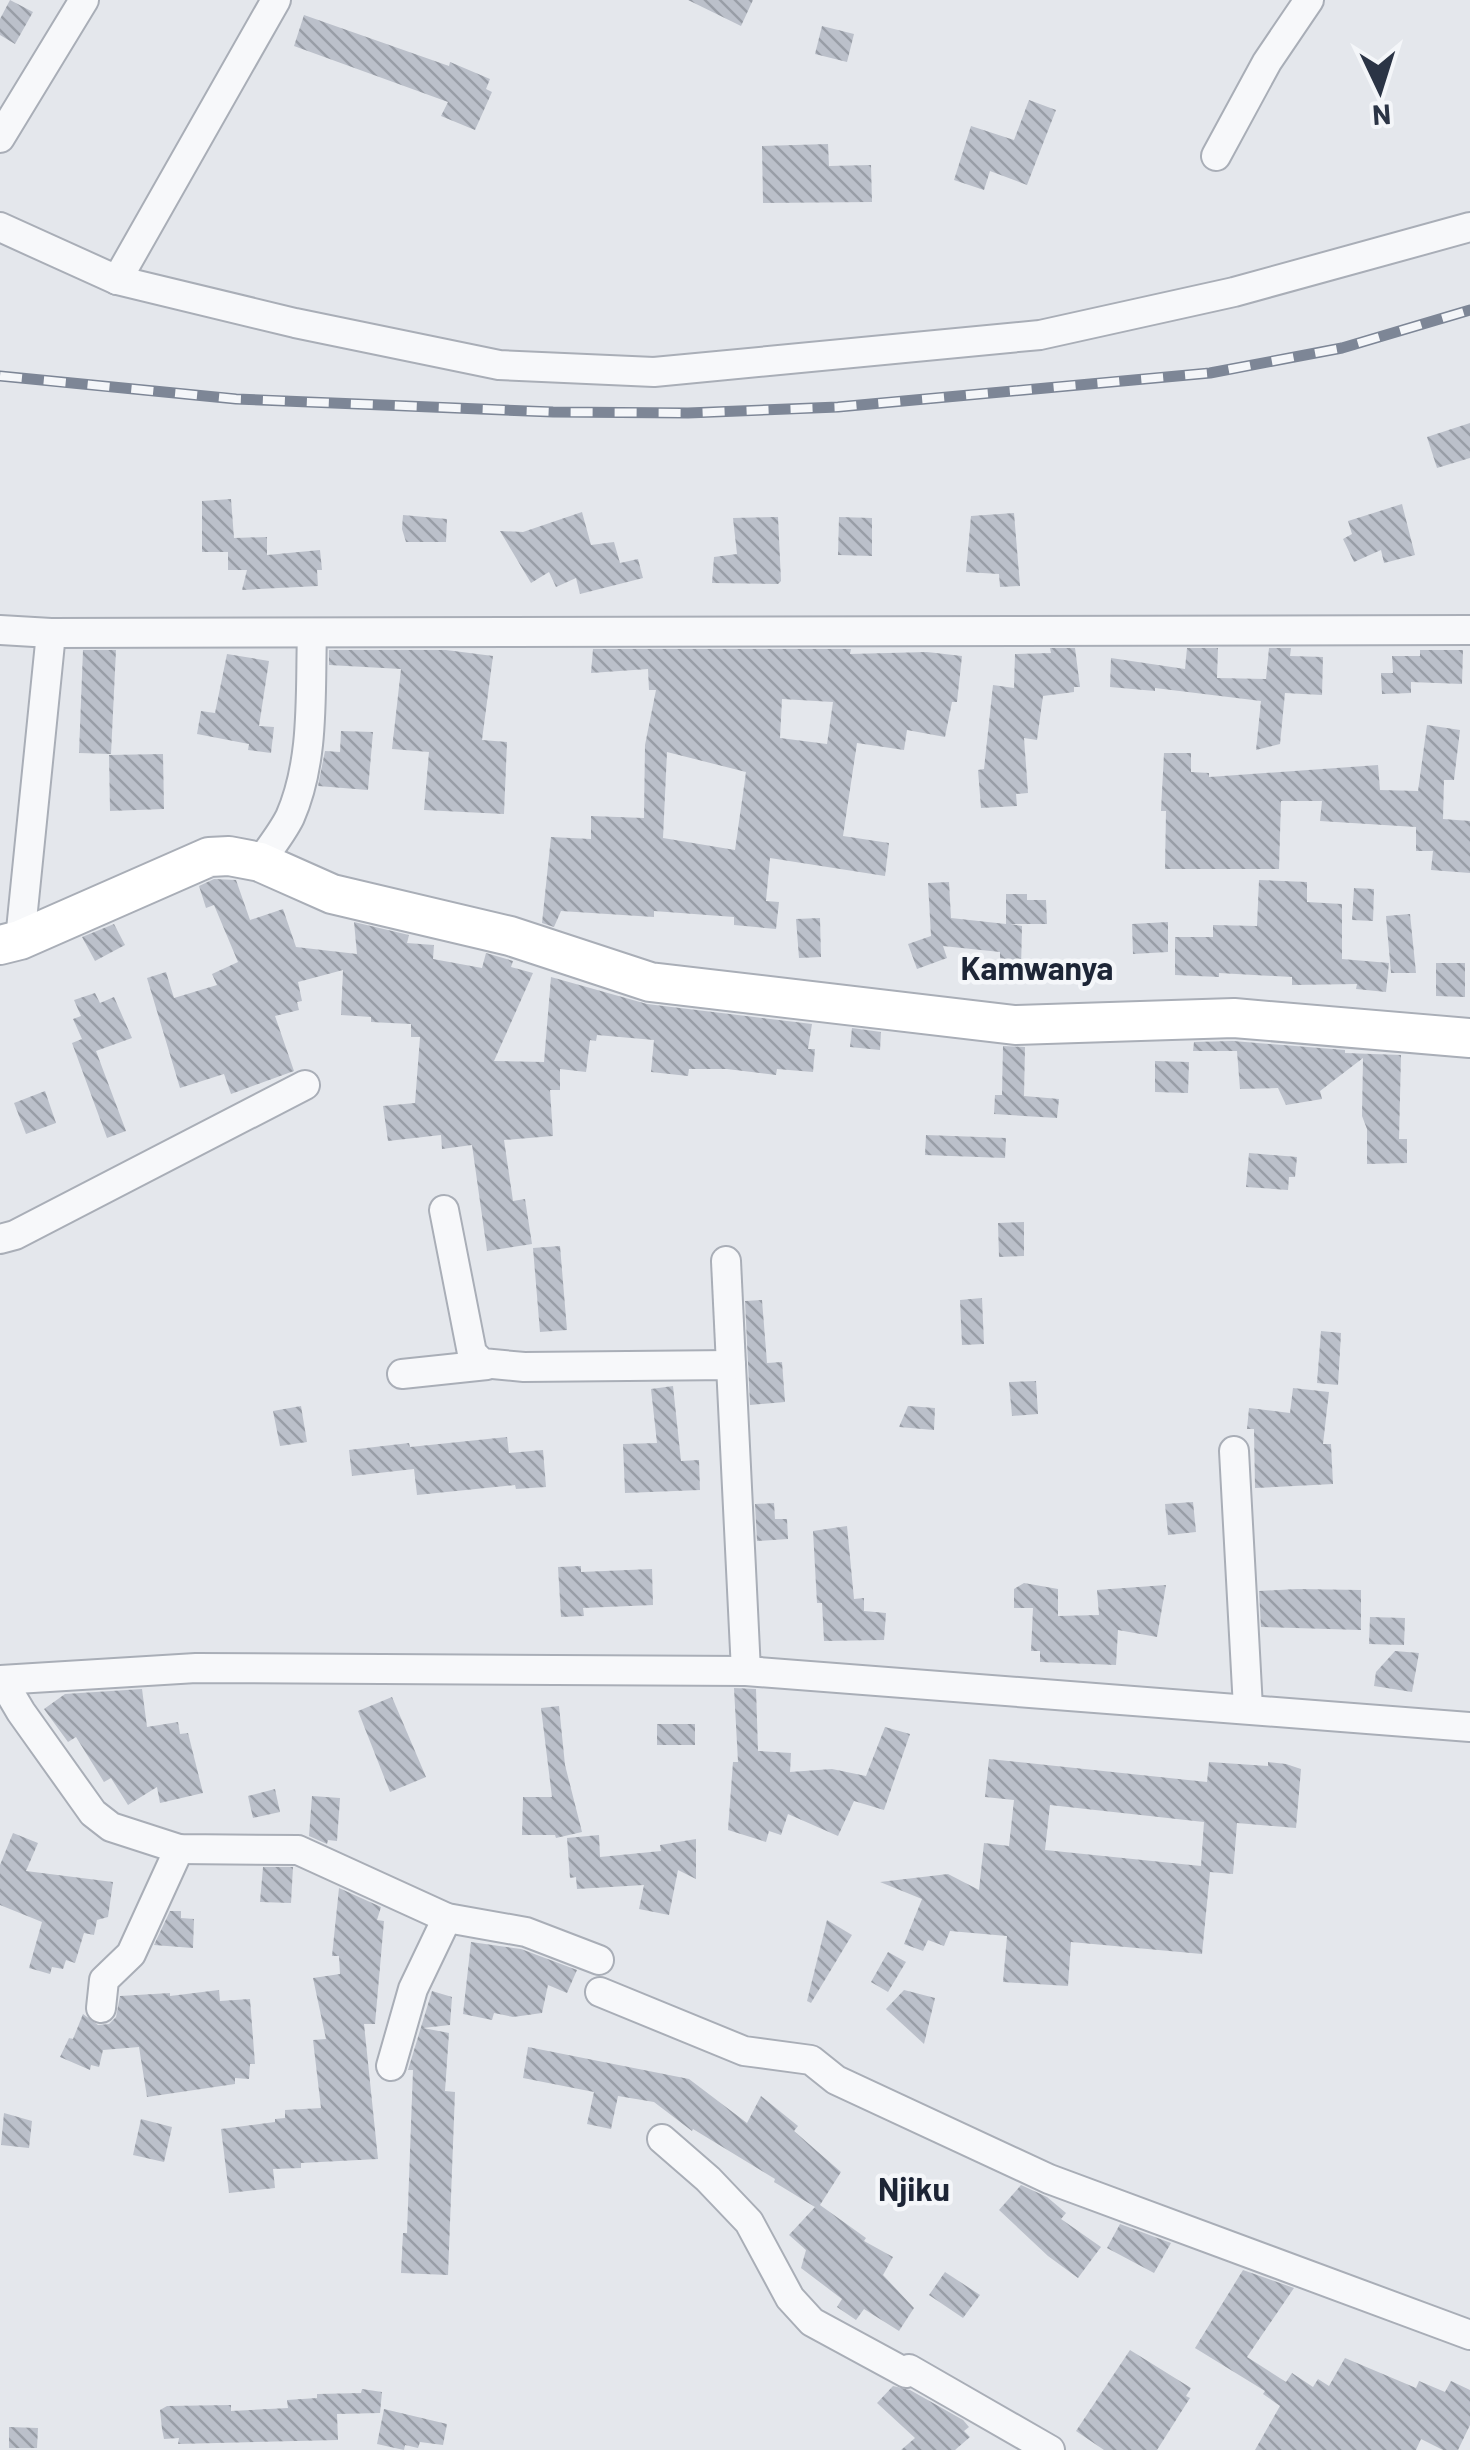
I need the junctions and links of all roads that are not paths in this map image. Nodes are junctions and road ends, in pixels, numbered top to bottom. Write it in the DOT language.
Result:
graph roads {
  1 [pos="84,0"];
  2 [pos="276,0"];
  3 [pos="1309,0"];
  4 [pos="0,138"];
  5 [pos="1216,156"];
  6 [pos="0,227"];
  7 [pos="1470,227"];
  8 [pos="116,280"];
  9 [pos="0,630"];
  10 [pos="1470,630"];
  11 [pos="51,633"];
  12 [pos="312,633"];
  13 [pos="260,862"];
  14 [pos="11,926"];
  15 [pos="1470,1038"];
  16 [pos="305,1086"];
  17 [pos="444,1210"];
  18 [pos="0,1239"];
  19 [pos="726,1261"];
  20 [pos="486,1365"];
  21 [pos="731,1365"];
  22 [pos="402,1374"];
  23 [pos="1234,1450"];
  24 [pos="746,1671"];
  25 [pos="1,1680"];
  26 [pos="1248,1708"];
  27 [pos="1470,1727"];
  28 [pos="179,1848"];
  29 [pos="446,1918"];
  30 [pos="599,1960"];
  31 [pos="600,1992"];
  32 [pos="101,2008"];
  33 [pos="391,2066"];
  34 [pos="662,2139"];
  35 [pos="1470,2336"];
  36 [pos="1050,2450"];
  1 -- 4 [label="street"];
  2 -- 8 [label="street"];
  3 -- 5 [label="street"];
  6 -- 8 [label="street"];
  7 -- 8 [label="street"];
  9 -- 11 [label="street"];
  10 -- 12 [label="street"];
  11 -- 12 [label="street"];
  11 -- 14 [label="street"];
  12 -- 13 [label="street"];
  13 -- 14 [label="main road"];
  13 -- 15 [label="main road"];
  16 -- 18 [label="street"];
  17 -- 20 [label="street"];
  19 -- 21 [label="street"];
  20 -- 21 [label="street"];
  20 -- 22 [label="street"];
  21 -- 24 [label="street"];
  23 -- 26 [label="street"];
  24 -- 25 [label="street"];
  24 -- 26 [label="street"];
  25 -- 28 [label="street"];
  26 -- 27 [label="street"];
  28 -- 29 [label="street"];
  28 -- 32 [label="street"];
  29 -- 30 [label="street"];
  29 -- 33 [label="street"];
  31 -- 35 [label="street"];
  34 -- 36 [label="street"];
}
